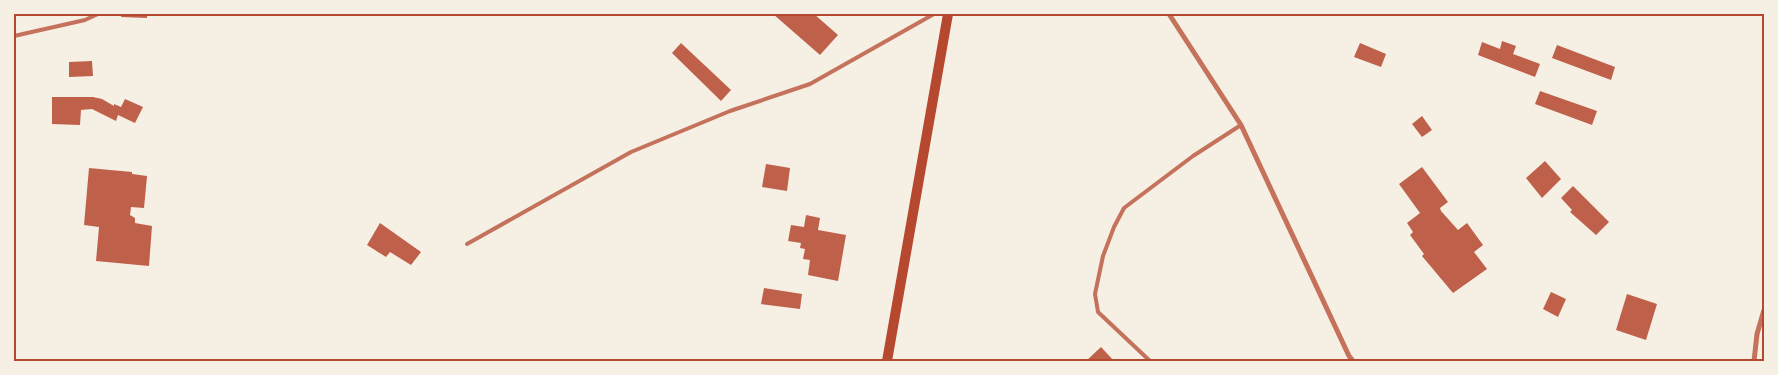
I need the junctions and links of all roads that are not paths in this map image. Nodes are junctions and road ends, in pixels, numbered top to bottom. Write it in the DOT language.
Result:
graph roads {
  1 [pos="98,14"];
  2 [pos="934,14"];
  3 [pos="948,14"];
  4 [pos="1169,14"];
  5 [pos="14,36"];
  6 [pos="1241,125"];
  7 [pos="467,244"];
  8 [pos="1764,310"];
  9 [pos="887,361"];
  10 [pos="1150,361"];
  11 [pos="1354,361"];
  12 [pos="1754,361"];
  1 -- 5 [label="lane"];
  2 -- 7 [label="lane"];
  3 -- 9 [label="main road"];
  4 -- 6 [label="street"];
  6 -- 10 [label="lane"];
  6 -- 11 [label="street"];
  8 -- 12 [label="street"];
}
